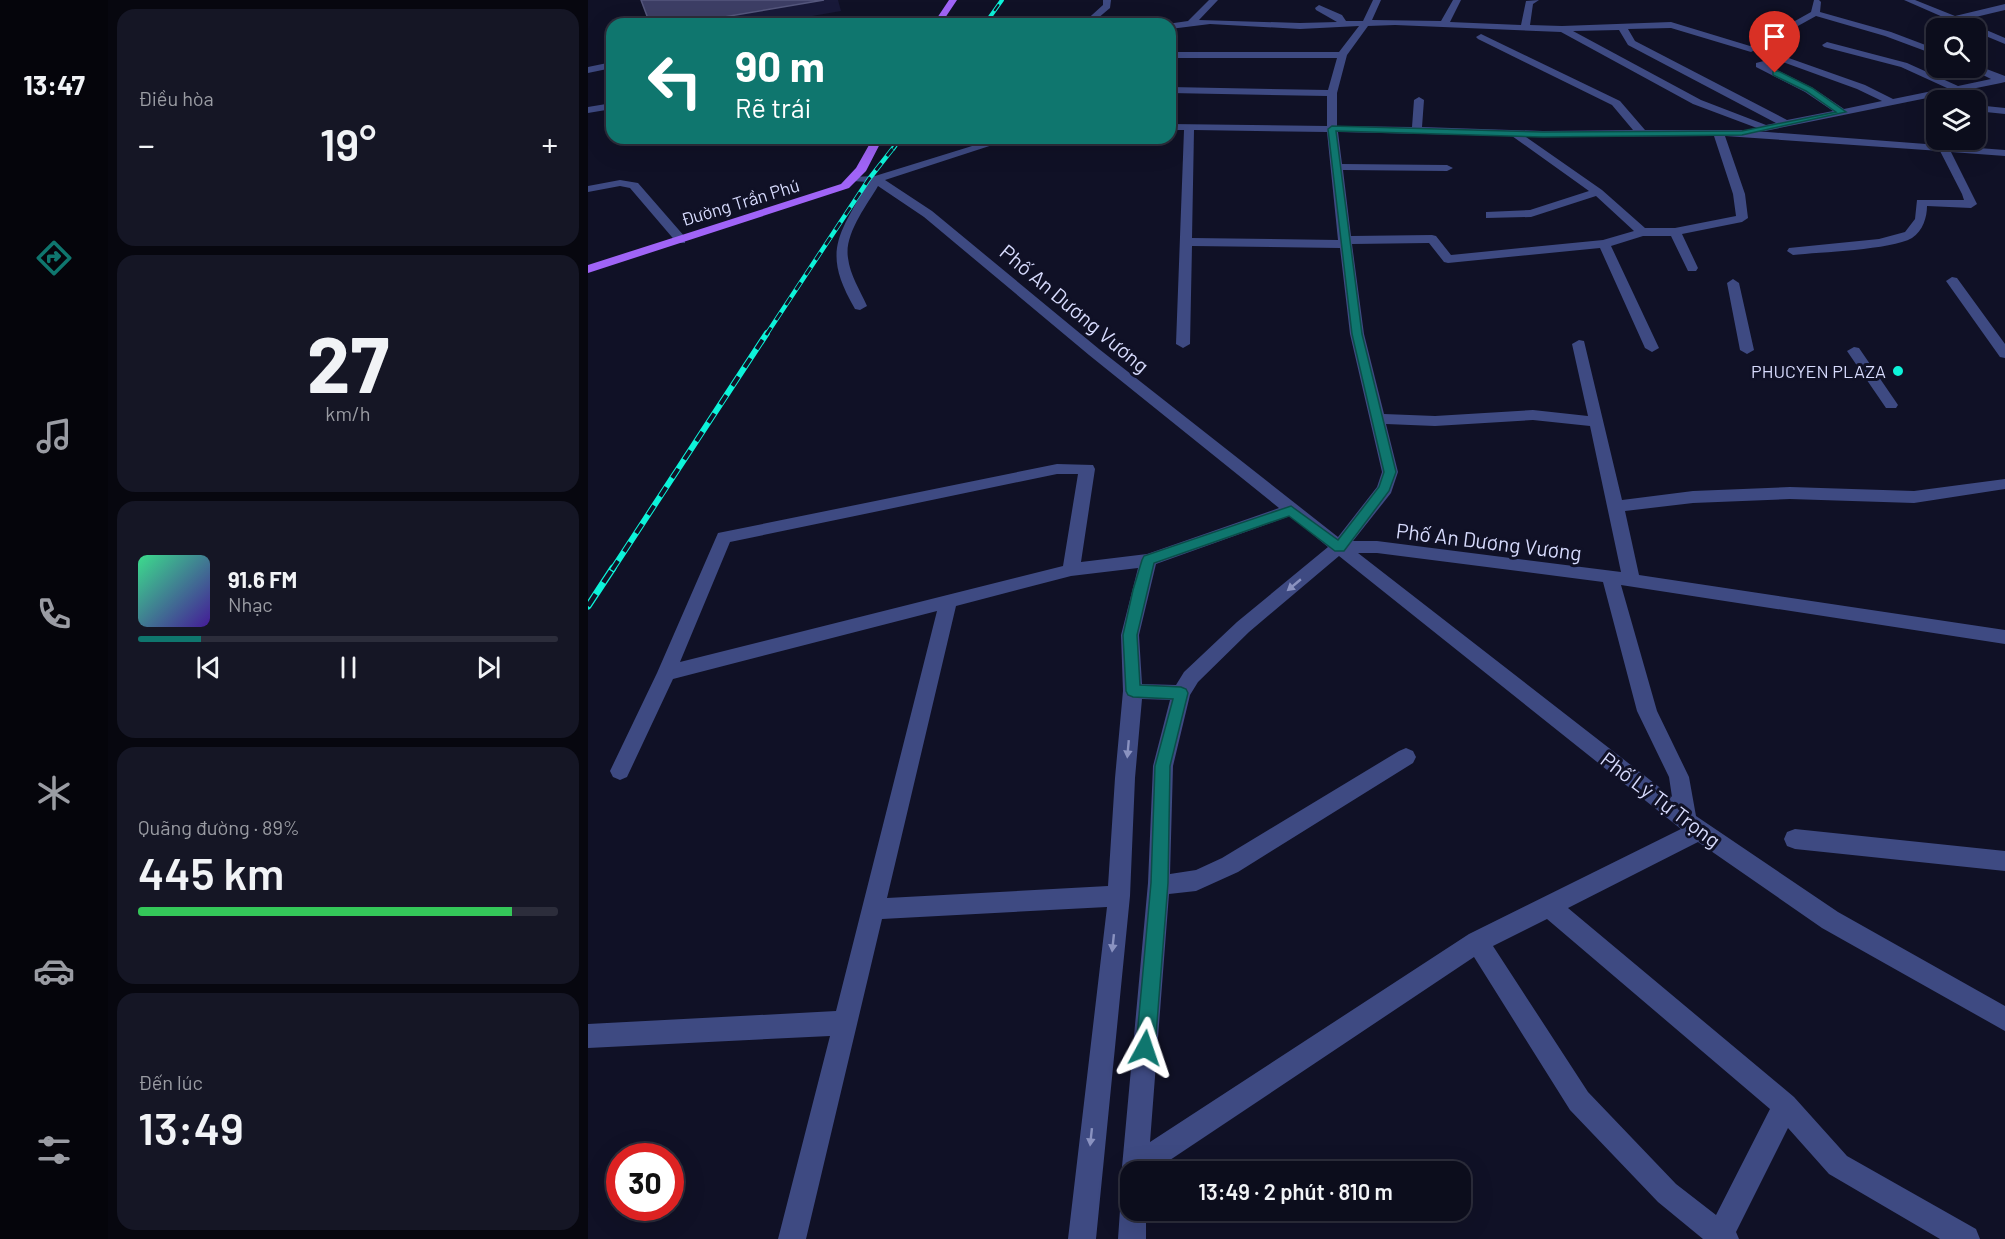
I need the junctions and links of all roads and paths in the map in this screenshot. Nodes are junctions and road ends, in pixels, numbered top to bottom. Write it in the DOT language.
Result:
graph roads {
  1 [pos="953,0"];
  2 [pos="1107,0"];
  3 [pos="1215,0"];
  4 [pos="1377,0"];
  5 [pos="1457,0"];
  6 [pos="1534,0"];
  7 [pos="1908,0"];
  8 [pos="1817,2"];
  9 [pos="2005,7"];
  10 [pos="1319,8"];
  11 [pos="1815,13"];
  12 [pos="941,18"];
  13 [pos="1093,18"];
  14 [pos="1953,18"];
  15 [pos="1959,18"];
  16 [pos="1191,23"];
  17 [pos="1366,23"];
  18 [pos="1176,25"];
  19 [pos="1344,25"];
  20 [pos="1444,25"];
  21 [pos="1622,27"];
  22 [pos="1525,28"];
  23 [pos="1562,29"];
  24 [pos="1986,33"];
  25 [pos="1481,37"];
  26 [pos="2005,41"];
  27 [pos="1827,45"];
  28 [pos="1926,48"];
  29 [pos="1176,55"];
  30 [pos="1342,55"];
  31 [pos="606,66"];
  32 [pos="588,70"];
  33 [pos="1986,73"];
  34 [pos="2003,80"];
  35 [pos="1958,89"];
  36 [pos="1176,90"];
  37 [pos="1332,93"];
  38 [pos="1419,100"];
  39 [pos="1893,102"];
  40 [pos="1926,104"];
  41 [pos="606,107"];
  42 [pos="1986,109"];
  43 [pos="588,111"];
  44 [pos="2005,111"];
  45 [pos="1842,112"];
  46 [pos="1786,124"];
  47 [pos="1176,127"];
  48 [pos="1189,127"];
  49 [pos="1765,128"];
  50 [pos="1332,129"];
  51 [pos="1417,130"];
  52 [pos="1718,132"];
  53 [pos="1514,133"];
  54 [pos="1742,133"];
  55 [pos="1642,134"];
  56 [pos="875,144"];
  57 [pos="990,144"];
  58 [pos="1926,148"];
  59 [pos="1945,150"];
  60 [pos="1959,150"];
  61 [pos="2005,153"];
  62 [pos="1336,167"];
  63 [pos="1447,168"];
  64 [pos="856,179"];
  65 [pos="876,179"];
  66 [pos="588,189"];
  67 [pos="1598,192"];
  68 [pos="1490,215"];
  69 [pos="1642,232"];
  70 [pos="1675,232"];
  71 [pos="681,240"];
  72 [pos="1186,242"];
  73 [pos="1344,242"];
  74 [pos="1604,244"];
  75 [pos="1793,251"];
  76 [pos="1692,268"];
  77 [pos="588,269"];
  78 [pos="1952,281"];
  79 [pos="1733,283"];
  80 [pos="860,306"];
  81 [pos="1183,344"];
  82 [pos="1579,344"];
  83 [pos="1652,348"];
  84 [pos="1747,350"];
  85 [pos="1854,351"];
  86 [pos="2005,354"];
  87 [pos="1891,405"];
  88 [pos="1377,419"];
  89 [pos="1596,422"];
  90 [pos="2005,484"];
  91 [pos="1615,507"];
  92 [pos="1291,510"];
  93 [pos="1339,547"];
  94 [pos="1148,560"];
  95 [pos="1071,570"];
  96 [pos="1610,577"];
  97 [pos="1632,581"];
  98 [pos="950,600"];
  99 [pos="2005,637"];
  100 [pos="666,673"];
  101 [pos="1133,691"];
  102 [pos="1181,693"];
  103 [pos="1406,757"];
  104 [pos="620,771"];
  105 [pos="1692,826"];
  106 [pos="1795,839"];
  107 [pos="2005,861"];
  108 [pos="1159,883"];
  109 [pos="1119,897"];
  110 [pos="1549,906"];
  111 [pos="873,909"];
  112 [pos="1477,942"];
  113 [pos="2005,1019"];
  114 [pos="845,1023"];
  115 [pos="588,1036"];
  116 [pos="1785,1106"];
  117 [pos="1136,1161"];
  118 [pos="1147,1161"];
  119 [pos="1133,1221"];
  120 [pos="1721,1238"];
  121 [pos="792,1239"];
  122 [pos="1082,1239"];
  123 [pos="1132,1239"];
  124 [pos="1966,1239"];
  1 -- 12 [label="main road"];
  2 -- 13 [label="street"];
  3 -- 16 [label="street"];
  4 -- 17 [label="street"];
  5 -- 20 [label="street"];
  6 -- 22 [label="street"];
  7 -- 14 [label="street"];
  8 -- 11 [label="street"];
  9 -- 15 [label="street"];
  10 -- 19 [label="street"];
  11 -- 21 [label="street"];
  11 -- 28 [label="street"];
  16 -- 18 [label="street"];
  16 -- 19 [label="street"];
  17 -- 19 [label="street"];
  17 -- 20 [label="street"];
  17 -- 30 [label="street"];
  20 -- 22 [label="street"];
  21 -- 23 [label="street"];
  21 -- 46 [label="street"];
  22 -- 23 [label="street"];
  23 -- 49 [label="street"];
  24 -- 26 [label="street"];
  25 -- 55 [label="street"];
  27 -- 35 [label="street"];
  29 -- 30 [label="street"];
  30 -- 37 [label="street"];
  31 -- 32 [label="street"];
  33 -- 34 [label="street"];
  34 -- 35 [label="street"];
  35 -- 39 [label="street"];
  36 -- 37 [label="street"];
  37 -- 50 [label="street"];
  38 -- 51 [label="street"];
  39 -- 40 [label="street"];
  39 -- 45 [label="street"];
  39 -- 45 [label="street"];
  41 -- 43 [label="street"];
  42 -- 44 [label="street"];
  45 -- 46 [label="street"];
  46 -- 49 [label="street"];
  47 -- 48 [label="street"];
  48 -- 50 [label="street"];
  48 -- 72 [label="street"];
  49 -- 54 [label="street"];
  50 -- 51 [label="street"];
  50 -- 62 [label="street"];
  51 -- 53 [label="street"];
  52 -- 54 [label="street"];
  52 -- 55 [label="street"];
  52 -- 70 [label="street"];
  53 -- 55 [label="street"];
  53 -- 67 [label="street"];
  54 -- 58 [label="street"];
  56 -- 64 [label="main road"];
  57 -- 65 [label="street"];
  59 -- 75 [label="street"];
  60 -- 61 [label="street"];
  62 -- 63 [label="street"];
  62 -- 73 [label="street"];
  64 -- 65 [label="street"];
  64 -- 71 [label="main road, Đường Trần Phú"];
  65 -- 80 [label="street"];
  65 -- 92 [label="street, Phố An Dương Vương"];
  66 -- 71 [label="street"];
  67 -- 68 [label="street"];
  67 -- 69 [label="street"];
  69 -- 70 [label="street"];
  69 -- 74 [label="street"];
  70 -- 76 [label="street"];
  71 -- 77 [label="main road, Đường Trần Phú"];
  72 -- 73 [label="street"];
  72 -- 81 [label="street"];
  73 -- 74 [label="street"];
  73 -- 88 [label="street"];
  74 -- 83 [label="street"];
  78 -- 86 [label="street"];
  79 -- 84 [label="street"];
  82 -- 89 [label="street"];
  85 -- 87 [label="street"];
  88 -- 89 [label="street"];
  88 -- 93 [label="street"];
  89 -- 91 [label="street"];
  90 -- 91 [label="street"];
  91 -- 97 [label="street"];
  92 -- 93 [label="street, Phố An Dương Vương"];
  92 -- 94 [label="street"];
  93 -- 96 [label="street, Phố An Dương Vương"];
  93 -- 102 [label="street, one-way"];
  93 -- 105 [label="street, Phố Lý Tự Trọng"];
  94 -- 95 [label="street"];
  94 -- 101 [label="street"];
  95 -- 98 [label="street"];
  95 -- 100 [label="street"];
  96 -- 97 [label="street, Phố An Dương Vương"];
  96 -- 105 [label="street"];
  97 -- 99 [label="street, Phố An Dương Vương"];
  98 -- 100 [label="street"];
  98 -- 111 [label="street"];
  100 -- 104 [label="street"];
  101 -- 102 [label="street"];
  101 -- 109 [label="street, one-way"];
  102 -- 108 [label="street"];
  103 -- 108 [label="street"];
  105 -- 110 [label="street"];
  105 -- 113 [label="street, Phố Lý Tự Trọng"];
  106 -- 107 [label="street"];
  108 -- 117 [label="street"];
  109 -- 111 [label="street"];
  109 -- 122 [label="street, one-way"];
  110 -- 112 [label="street"];
  110 -- 116 [label="street"];
  111 -- 114 [label="street"];
  112 -- 118 [label="street"];
  112 -- 120 [label="street"];
  114 -- 115 [label="street"];
  114 -- 121 [label="street"];
  116 -- 120 [label="street"];
  116 -- 124 [label="street"];
  119 -- 123 [label="street"];
}
